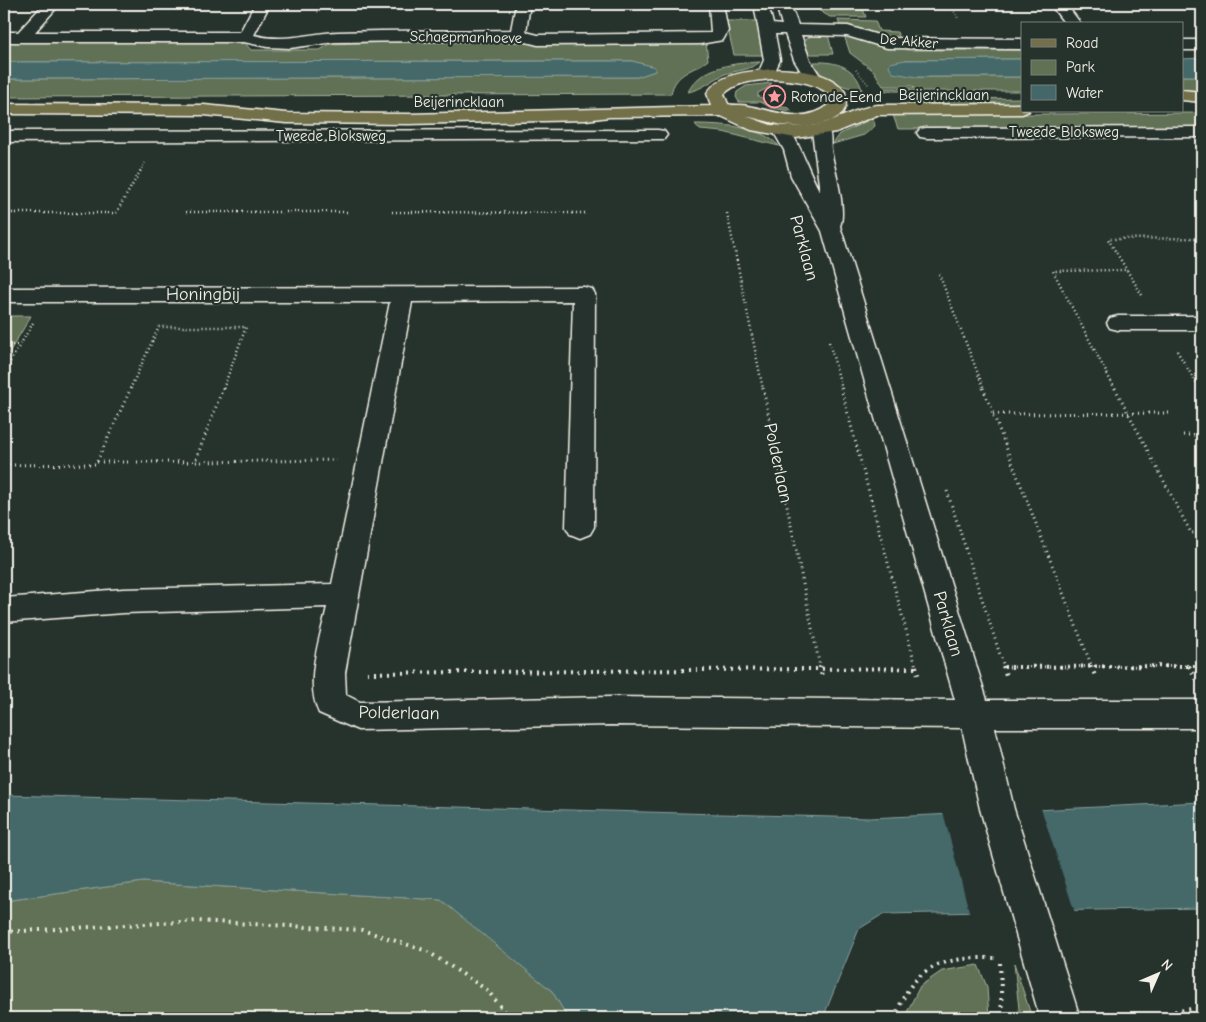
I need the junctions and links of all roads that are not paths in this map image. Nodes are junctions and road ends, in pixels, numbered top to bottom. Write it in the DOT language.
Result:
graph roads {
  1 [pos="52,4"];
  2 [pos="262,4"];
  3 [pos="523,4"];
  4 [pos="716,4"];
  5 [pos="761,4"];
  6 [pos="783,4"];
  7 [pos="1058,4"];
  8 [pos="1072,22"];
  9 [pos="767,29"];
  10 [pos="792,29"];
  11 [pos="518,35"];
  12 [pos="4,37"];
  13 [pos="22,37"];
  14 [pos="245,37"];
  15 [pos="1021,44"];
  16 [pos="1184,45"];
  17 [pos="1202,45"];
  18 [pos="766,74"];
  19 [pos="814,80"];
  20 [pos="835,92"];
  21 [pos="1021,94"];
  22 [pos="716,95"];
  23 [pos="1184,95"];
  24 [pos="1202,97"];
  25 [pos="4,109"];
  26 [pos="1184,109"];
  27 [pos="1202,109"];
  28 [pos="204,110"];
  29 [pos="1021,110"];
  30 [pos="733,116"];
  31 [pos="820,124"];
  32 [pos="782,131"];
  33 [pos="926,132"];
  34 [pos="1202,132"];
  35 [pos="658,135"];
  36 [pos="4,137"];
  37 [pos="832,231"];
  38 [pos="4,295"];
  39 [pos="402,295"];
  40 [pos="1118,323"];
  41 [pos="1202,323"];
  42 [pos="580,526"];
  43 [pos="344,595"];
  44 [pos="4,610"];
  45 [pos="974,714"];
  46 [pos="1202,714"];
  47 [pos="1060,1018"];
  1 -- 13 [label="street"];
  2 -- 14 [label="street"];
  3 -- 11 [label="street"];
  4 -- 11 [label="street, Schaepmanhoeve"];
  5 -- 9 [label="street"];
  6 -- 10 [label="street"];
  7 -- 8 [label="street"];
  9 -- 10 [label="street, De Akker"];
  9 -- 18 [label="street"];
  10 -- 15 [label="street, De Akker"];
  10 -- 19 [label="street"];
  11 -- 14 [label="street, Schaepmanhoeve"];
  12 -- 13 [label="street, Schaepmanhoeve"];
  13 -- 14 [label="street, Schaepmanhoeve"];
  16 -- 17 [label="street"];
  18 -- 19 [label="main road"];
  18 -- 22 [label="main road"];
  19 -- 20 [label="main road"];
  20 -- 21 [label="main road, Beijerincklaan"];
  20 -- 31 [label="main road"];
  22 -- 28 [label="main road, Beijerincklaan"];
  22 -- 30 [label="main road"];
  23 -- 24 [label="main road"];
  25 -- 28 [label="main road, Beijerincklaan"];
  26 -- 27 [label="main road"];
  28 -- 30 [label="main road, Beijerincklaan"];
  29 -- 31 [label="main road, Beijerincklaan"];
  30 -- 31 [label="main road"];
  30 -- 32 [label="main road"];
  31 -- 32 [label="main road"];
  31 -- 37 [label="street, Parklaan"];
  32 -- 37 [label="street, Parklaan"];
  33 -- 34 [label="street, Tweede Bloksweg"];
  35 -- 36 [label="street, Tweede Bloksweg"];
  37 -- 45 [label="street, Parklaan"];
  38 -- 39 [label="street, Honingbij"];
  39 -- 42 [label="street, Honingbij"];
  39 -- 43 [label="street"];
  40 -- 41 [label="street"];
  43 -- 44 [label="street"];
  43 -- 45 [label="street, Polderlaan"];
  45 -- 46 [label="street, Polderlaan"];
  45 -- 47 [label="street, Parklaan"];
}
